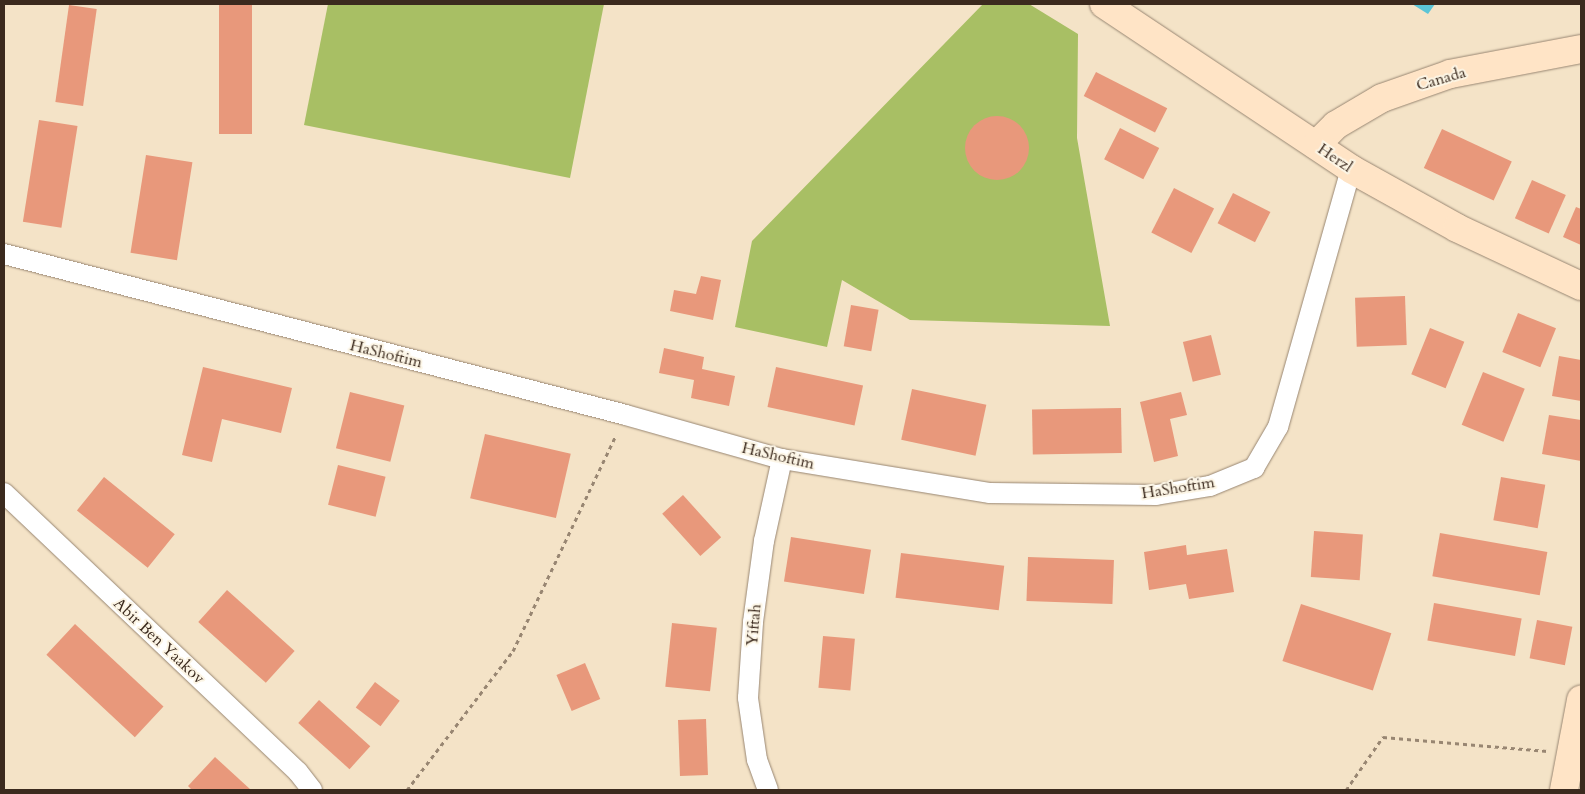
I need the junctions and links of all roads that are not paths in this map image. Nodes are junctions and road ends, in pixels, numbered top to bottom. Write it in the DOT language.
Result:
graph roads {
  1 [pos="1104,4"];
  2 [pos="1581,49"];
  3 [pos="1316,145"];
  4 [pos="1351,169"];
  5 [pos="4,254"];
  6 [pos="1581,286"];
  7 [pos="782,459"];
  8 [pos="4,493"];
  9 [pos="1581,700"];
  10 [pos="312,790"];
  11 [pos="768,790"];
  12 [pos="1564,790"];
  1 -- 3 [label="street, Herzl"];
  2 -- 3 [label="street, Canada"];
  3 -- 4 [label="street, Herzl"];
  4 -- 6 [label="street, Herzl"];
  4 -- 7 [label="street, HaShoftim"];
  5 -- 7 [label="street, HaShoftim"];
  7 -- 11 [label="street, Yiftah"];
  8 -- 10 [label="street, Abir Ben Yaakov"];
  9 -- 12 [label="street"];
}
